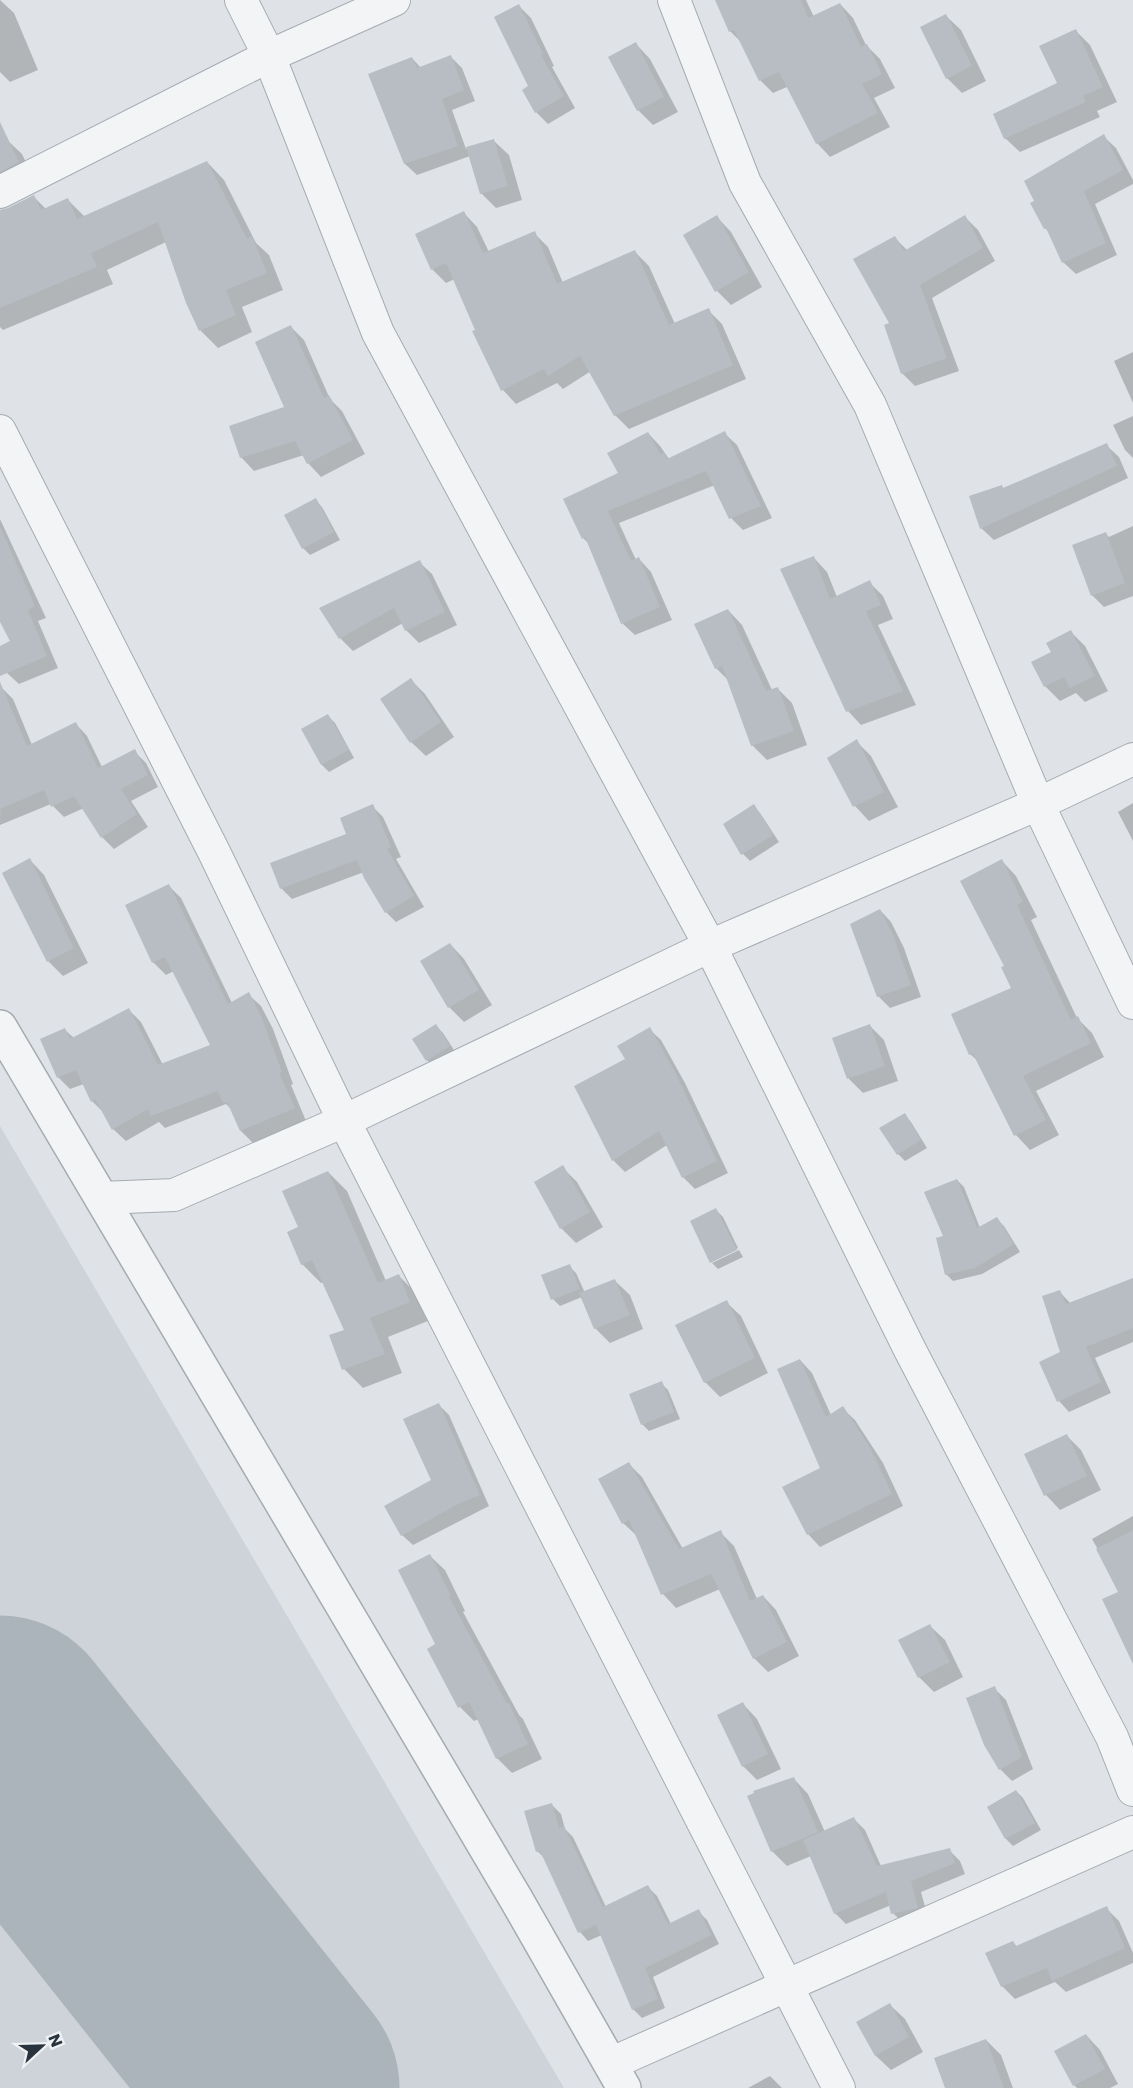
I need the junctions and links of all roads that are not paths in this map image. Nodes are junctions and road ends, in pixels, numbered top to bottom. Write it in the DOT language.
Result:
graph roads {
  1 [pos="241,0"];
  2 [pos="394,0"];
  3 [pos="674,0"];
  4 [pos="269,56"];
  5 [pos="0,192"];
  6 [pos="0,431"];
  7 [pos="1133,759"];
  8 [pos="1038,804"];
  9 [pos="710,946"];
  10 [pos="1133,1003"];
  11 [pos="0,1027"];
  12 [pos="344,1121"];
  13 [pos="101,1198"];
  14 [pos="1133,1790"];
  15 [pos="1133,1833"];
  16 [pos="789,1987"];
  17 [pos="617,2076"];
  18 [pos="839,2088"];
  1 -- 4 [label="street"];
  2 -- 4 [label="street"];
  3 -- 8 [label="street"];
  4 -- 5 [label="street"];
  4 -- 9 [label="street"];
  6 -- 12 [label="street"];
  7 -- 8 [label="street"];
  8 -- 9 [label="street"];
  8 -- 10 [label="street"];
  9 -- 12 [label="street"];
  9 -- 14 [label="street"];
  11 -- 13 [label="street"];
  12 -- 13 [label="street"];
  12 -- 16 [label="street"];
  13 -- 17 [label="street"];
  15 -- 16 [label="street"];
  16 -- 17 [label="street"];
  16 -- 18 [label="street"];
}
